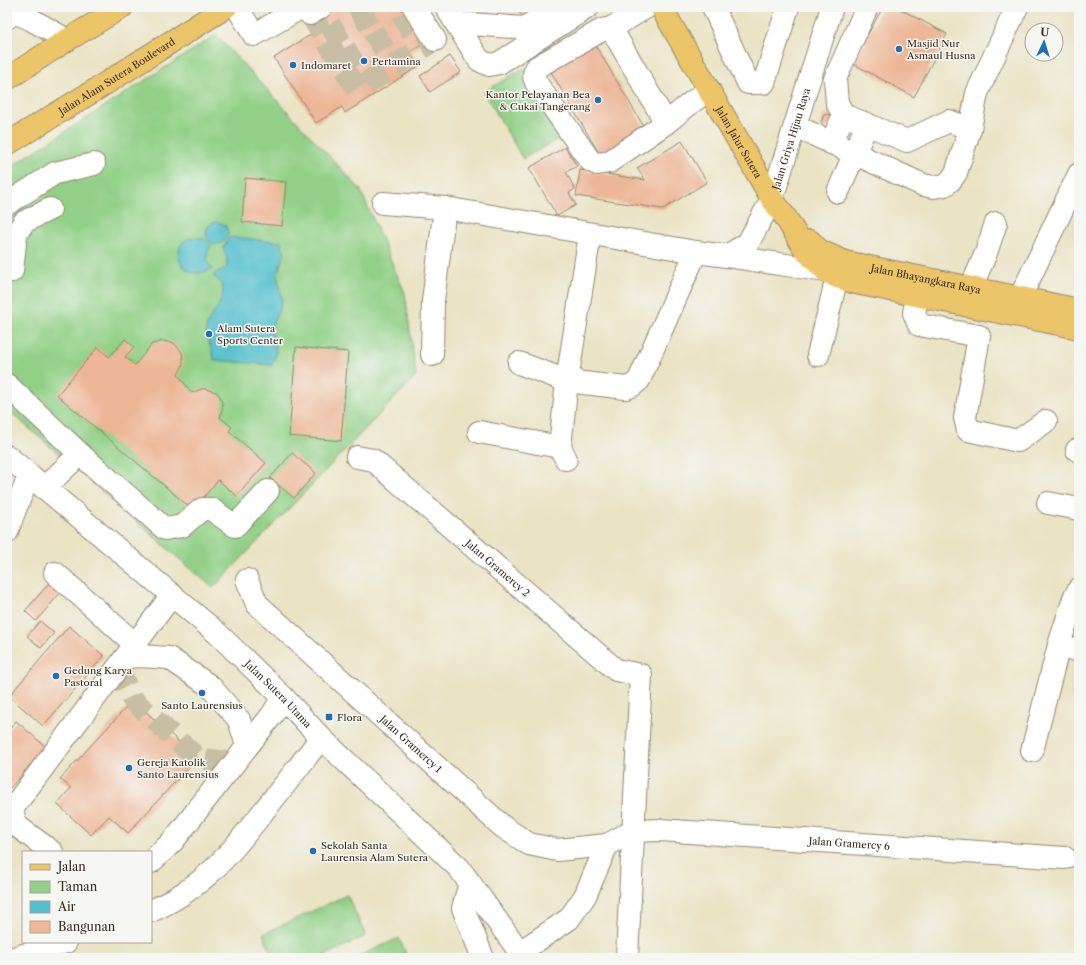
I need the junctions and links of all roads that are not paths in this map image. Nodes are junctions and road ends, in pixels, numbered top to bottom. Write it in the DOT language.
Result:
graph roads {
  1 [pos="122,7"];
  2 [pos="226,7"];
  3 [pos="237,7"];
  4 [pos="302,7"];
  5 [pos="306,7"];
  6 [pos="322,7"];
  7 [pos="555,7"];
  8 [pos="588,7"];
  9 [pos="647,7"];
  10 [pos="661,7"];
  11 [pos="713,7"];
  12 [pos="730,7"];
  13 [pos="788,7"];
  14 [pos="832,7"];
  15 [pos="867,7"];
  16 [pos="1017,7"];
  17 [pos="14,12"];
  18 [pos="416,14"];
  19 [pos="451,15"];
  20 [pos="611,28"];
  21 [pos="723,29"];
  22 [pos="67,40"];
  23 [pos="435,40"];
  24 [pos="7,79"];
  25 [pos="709,90"];
  26 [pos="844,115"];
  27 [pos="666,123"];
  28 [pos="867,124"];
  29 [pos="795,126"];
  30 [pos="970,129"];
  31 [pos="831,143"];
  32 [pos="7,144"];
  33 [pos="854,153"];
  34 [pos="94,164"];
  35 [pos="1079,174"];
  36 [pos="838,192"];
  37 [pos="772,199"];
  38 [pos="383,203"];
  39 [pos="7,204"];
  40 [pos="445,208"];
  41 [pos="50,209"];
  42 [pos="786,218"];
  43 [pos="996,223"];
  44 [pos="590,234"];
  45 [pos="696,252"];
  46 [pos="727,256"];
  47 [pos="7,270"];
  48 [pos="831,274"];
  49 [pos="919,287"];
  50 [pos="971,288"];
  51 [pos="1020,298"];
  52 [pos="1079,310"];
  53 [pos="1079,328"];
  54 [pos="818,355"];
  55 [pos="432,356"];
  56 [pos="519,363"];
  57 [pos="567,381"];
  58 [pos="7,385"];
  59 [pos="1046,421"];
  60 [pos="479,432"];
  61 [pos="80,454"];
  62 [pos="7,456"];
  63 [pos="357,457"];
  64 [pos="37,482"];
  65 [pos="268,491"];
  66 [pos="1048,504"];
  67 [pos="1079,508"];
  68 [pos="9,517"];
  69 [pos="55,573"];
  70 [pos="247,580"];
  71 [pos="1079,589"];
  72 [pos="172,595"];
  73 [pos="1069,648"];
  74 [pos="130,651"];
  75 [pos="283,697"];
  76 [pos="321,738"];
  77 [pos="247,746"];
  78 [pos="1032,751"];
  79 [pos="633,831"];
  80 [pos="608,845"];
  81 [pos="51,851"];
  82 [pos="1065,858"];
  83 [pos="152,861"];
  84 [pos="470,883"];
  85 [pos="152,910"];
  86 [pos="63,943"];
  87 [pos="522,955"];
  88 [pos="14,958"];
  89 [pos="483,958"];
  90 [pos="627,958"];
  1 -- 22 [label="main road"];
  2 -- 32 [label="main road, Jalan Alam Sutera Boulevard"];
  3 -- 4 [label="street"];
  5 -- 6 [label="street"];
  7 -- 19 [label="street"];
  8 -- 19 [label="street"];
  9 -- 20 [label="street"];
  10 -- 25 [label="main road, Jalan Jalur Sutera"];
  11 -- 21 [label="street"];
  12 -- 21 [label="street"];
  13 -- 21 [label="street"];
  14 -- 29 [label="street, Jalan Griya Hijau Raya"];
  15 -- 26 [label="street"];
  16 -- 30 [label="street"];
  17 -- 22 [label="street"];
  18 -- 23 [label="street"];
  20 -- 27 [label="street"];
  20 -- 27 [label="street"];
  22 -- 24 [label="main road"];
  25 -- 27 [label="street"];
  25 -- 37 [label="main road, Jalan Jalur Sutera"];
  26 -- 28 [label="street"];
  26 -- 31 [label="street"];
  28 -- 30 [label="street"];
  28 -- 33 [label="street"];
  29 -- 31 [label="street"];
  29 -- 37 [label="street, Jalan Griya Hijau Raya"];
  30 -- 33 [label="street"];
  31 -- 33 [label="street"];
  33 -- 36 [label="street"];
  34 -- 39 [label="street"];
  35 -- 51 [label="street"];
  37 -- 42 [label="main road, Jalan Jalur Sutera"];
  37 -- 46 [label="street, Jalan Griya Hijau Raya"];
  38 -- 40 [label="street"];
  40 -- 44 [label="street"];
  40 -- 55 [label="street"];
  41 -- 47 [label="street"];
  42 -- 48 [label="main road, Jalan Jalur Sutera"];
  42 -- 49 [label="main road, Jalan Bhayangkara Raya"];
  43 -- 50 [label="street"];
  44 -- 45 [label="street"];
  44 -- 57 [label="street"];
  45 -- 46 [label="street"];
  45 -- 57 [label="street"];
  46 -- 48 [label="street"];
  48 -- 49 [label="main road, Jalan Bhayangkara Raya"];
  48 -- 54 [label="street"];
  49 -- 50 [label="main road, Jalan Bhayangkara Raya"];
  49 -- 53 [label="main road, Jalan Bhayangkara Raya"];
  49 -- 59 [label="street"];
  50 -- 51 [label="main road, Jalan Bhayangkara Raya"];
  51 -- 52 [label="main road, Jalan Bhayangkara Raya"];
  56 -- 57 [label="street"];
  57 -- 60 [label="street"];
  58 -- 61 [label="street"];
  61 -- 64 [label="street"];
  61 -- 65 [label="street"];
  62 -- 64 [label="street, Jalan Sutera Utama"];
  63 -- 79 [label="street, Jalan Gramercy 2"];
  64 -- 68 [label="street"];
  64 -- 72 [label="street, Jalan Sutera Utama"];
  66 -- 67 [label="street"];
  69 -- 74 [label="street"];
  70 -- 80 [label="street, Jalan Gramercy 1"];
  71 -- 73 [label="street"];
  72 -- 74 [label="street"];
  72 -- 75 [label="street, Jalan Sutera Utama"];
  73 -- 78 [label="street"];
  74 -- 77 [label="street"];
  74 -- 81 [label="street"];
  75 -- 76 [label="street, Jalan Sutera Utama"];
  75 -- 77 [label="street"];
  76 -- 84 [label="street, Jalan Sutera Utama"];
  76 -- 85 [label="street"];
  77 -- 83 [label="street"];
  79 -- 80 [label="street"];
  79 -- 82 [label="street, Jalan Gramercy 6"];
  79 -- 90 [label="street"];
  80 -- 87 [label="street"];
  84 -- 87 [label="street, Jalan Sutera Utama"];
  84 -- 89 [label="street"];
  86 -- 88 [label="street"];
}
